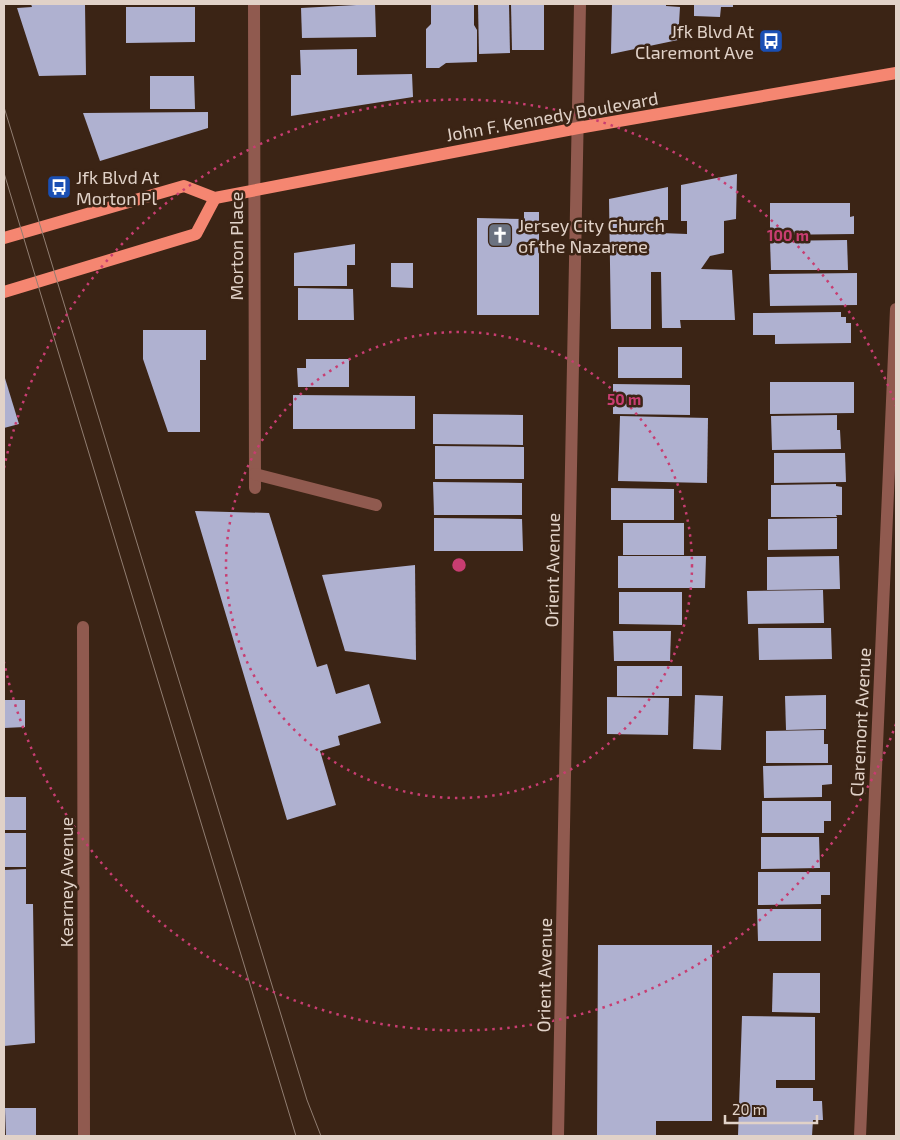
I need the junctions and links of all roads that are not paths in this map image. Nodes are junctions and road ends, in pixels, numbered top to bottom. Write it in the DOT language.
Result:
graph roads {
  1 [pos="254,4"];
  2 [pos="580,4"];
  3 [pos="896,73"];
  4 [pos="578,128"];
  5 [pos="253,189"];
  6 [pos="215,198"];
  7 [pos="4,238"];
  8 [pos="4,292"];
  9 [pos="896,309"];
  10 [pos="255,474"];
  11 [pos="256,488"];
  12 [pos="376,504"];
  13 [pos="83,627"];
  14 [pos="84,1136"];
  15 [pos="558,1136"];
  16 [pos="860,1136"];
  1 -- 5 [label="street, Morton Place"];
  2 -- 4 [label="street, Orient Avenue"];
  3 -- 4 [label="main road, John F. Kennedy Boulevard"];
  4 -- 5 [label="main road, John F. Kennedy Boulevard"];
  4 -- 15 [label="street, Orient Avenue"];
  5 -- 6 [label="main road, John F. Kennedy Boulevard"];
  5 -- 10 [label="street, Morton Place"];
  6 -- 7 [label="main road"];
  6 -- 8 [label="main road"];
  9 -- 16 [label="street, Claremont Avenue"];
  10 -- 11 [label="street, Morton Place"];
  10 -- 12 [label="street"];
  13 -- 14 [label="street, Kearney Avenue"];
}
